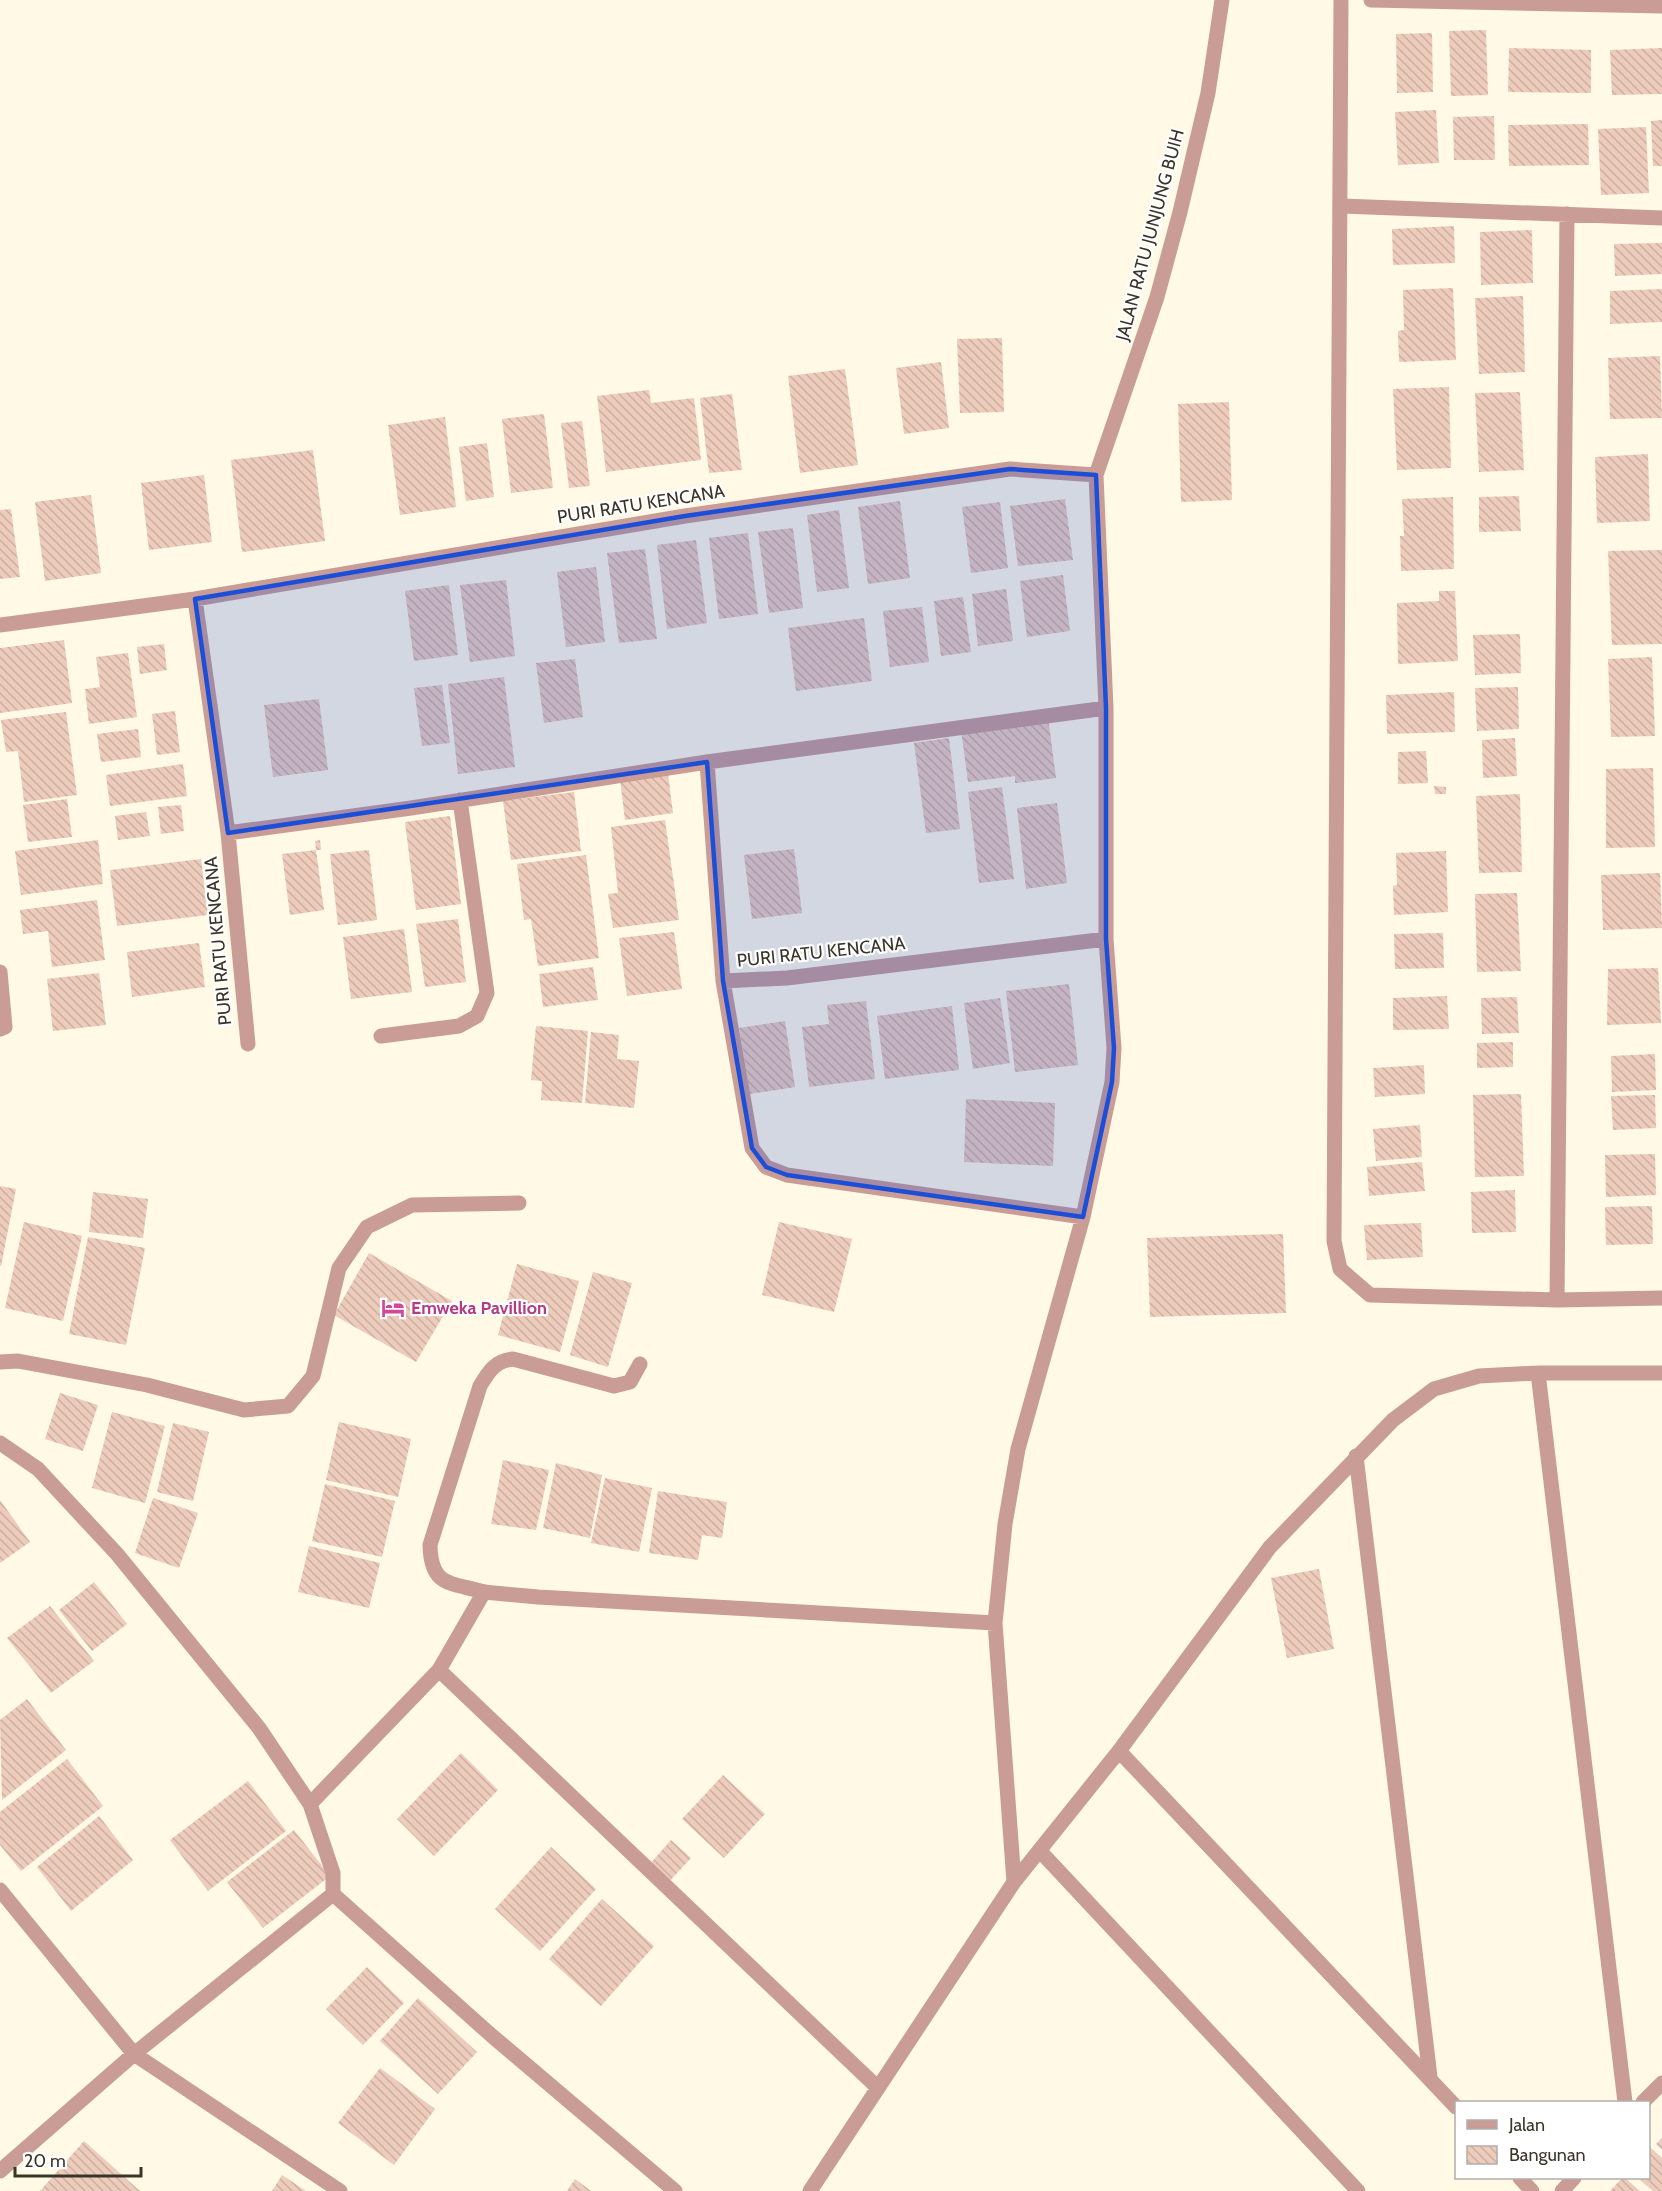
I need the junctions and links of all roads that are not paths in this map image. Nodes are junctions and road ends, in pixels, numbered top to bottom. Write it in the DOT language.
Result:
graph roads {
  1 [pos="1222,0"];
  2 [pos="1341,0"];
  3 [pos="1371,0"];
  4 [pos="1569,2"];
  5 [pos="1662,6"];
  6 [pos="1342,206"];
  7 [pos="1567,214"];
  8 [pos="1662,218"];
  9 [pos="1096,475"];
  10 [pos="195,599"];
  11 [pos="0,625"];
  12 [pos="1106,708"];
  13 [pos="707,762"];
  14 [pos="460,800"];
  15 [pos="228,833"];
  16 [pos="1106,939"];
  17 [pos="0,972"];
  18 [pos="723,981"];
  19 [pos="0,1029"];
  20 [pos="381,1036"];
  21 [pos="248,1044"];
  22 [pos="519,1203"];
  23 [pos="1083,1216"];
  24 [pos="1662,1298"];
  25 [pos="1557,1300"];
  26 [pos="0,1362"];
  27 [pos="640,1364"];
  28 [pos="1538,1373"];
  29 [pos="1662,1373"];
  30 [pos="0,1443"];
  31 [pos="1356,1455"];
  32 [pos="484,1592"];
  33 [pos="994,1623"];
  34 [pos="439,1670"];
  35 [pos="1119,1751"];
  36 [pos="310,1804"];
  37 [pos="1040,1851"];
  38 [pos="1014,1882"];
  39 [pos="0,1890"];
  40 [pos="333,1894"];
  41 [pos="134,2054"];
  42 [pos="1430,2078"];
  43 [pos="1662,2083"];
  44 [pos="877,2087"];
  45 [pos="1625,2101"];
  46 [pos="1645,2101"];
  47 [pos="1455,2106"];
  48 [pos="0,2171"];
  49 [pos="1521,2179"];
  50 [pos="1573,2179"];
  51 [pos="340,2191"];
  52 [pos="675,2191"];
  53 [pos="810,2191"];
  54 [pos="1358,2191"];
  55 [pos="1532,2191"];
  56 [pos="1562,2191"];
  1 -- 9 [label="street, JALAN RATU JUNJUNG BUIH"];
  2 -- 6 [label="street"];
  3 -- 4 [label="street"];
  4 -- 5 [label="street"];
  6 -- 7 [label="street"];
  6 -- 25 [label="street"];
  7 -- 8 [label="street"];
  7 -- 25 [label="street"];
  9 -- 10 [label="street, PURI RATU KENCANA"];
  9 -- 12 [label="street"];
  10 -- 11 [label="street, PURI RATU KENCANA"];
  10 -- 15 [label="street, PURI RATU KENCANA"];
  12 -- 13 [label="street, PURI RATU KENCANA"];
  12 -- 16 [label="street"];
  13 -- 14 [label="street, PURI RATU KENCANA"];
  13 -- 18 [label="street, PURI RATU KENCANA"];
  14 -- 15 [label="street, PURI RATU KENCANA"];
  14 -- 20 [label="street"];
  15 -- 21 [label="street, PURI RATU KENCANA"];
  16 -- 18 [label="street, PURI RATU KENCANA"];
  16 -- 23 [label="street"];
  17 -- 19 [label="street"];
  18 -- 23 [label="street"];
  22 -- 26 [label="street"];
  23 -- 33 [label="street"];
  24 -- 25 [label="street"];
  27 -- 32 [label="street"];
  28 -- 29 [label="street"];
  28 -- 31 [label="street"];
  28 -- 45 [label="street"];
  30 -- 36 [label="street"];
  31 -- 35 [label="street"];
  31 -- 42 [label="street"];
  32 -- 33 [label="street"];
  32 -- 34 [label="street"];
  33 -- 38 [label="street"];
  34 -- 36 [label="street"];
  34 -- 44 [label="street"];
  35 -- 37 [label="street"];
  35 -- 42 [label="street"];
  36 -- 40 [label="street"];
  37 -- 38 [label="street"];
  37 -- 54 [label="street"];
  38 -- 44 [label="street"];
  39 -- 41 [label="street"];
  40 -- 41 [label="street"];
  40 -- 52 [label="street"];
  41 -- 48 [label="street"];
  41 -- 51 [label="street"];
  42 -- 47 [label="street"];
  43 -- 46 [label="street"];
  44 -- 53 [label="street"];
  49 -- 55 [label="street"];
  50 -- 56 [label="street"];
}
